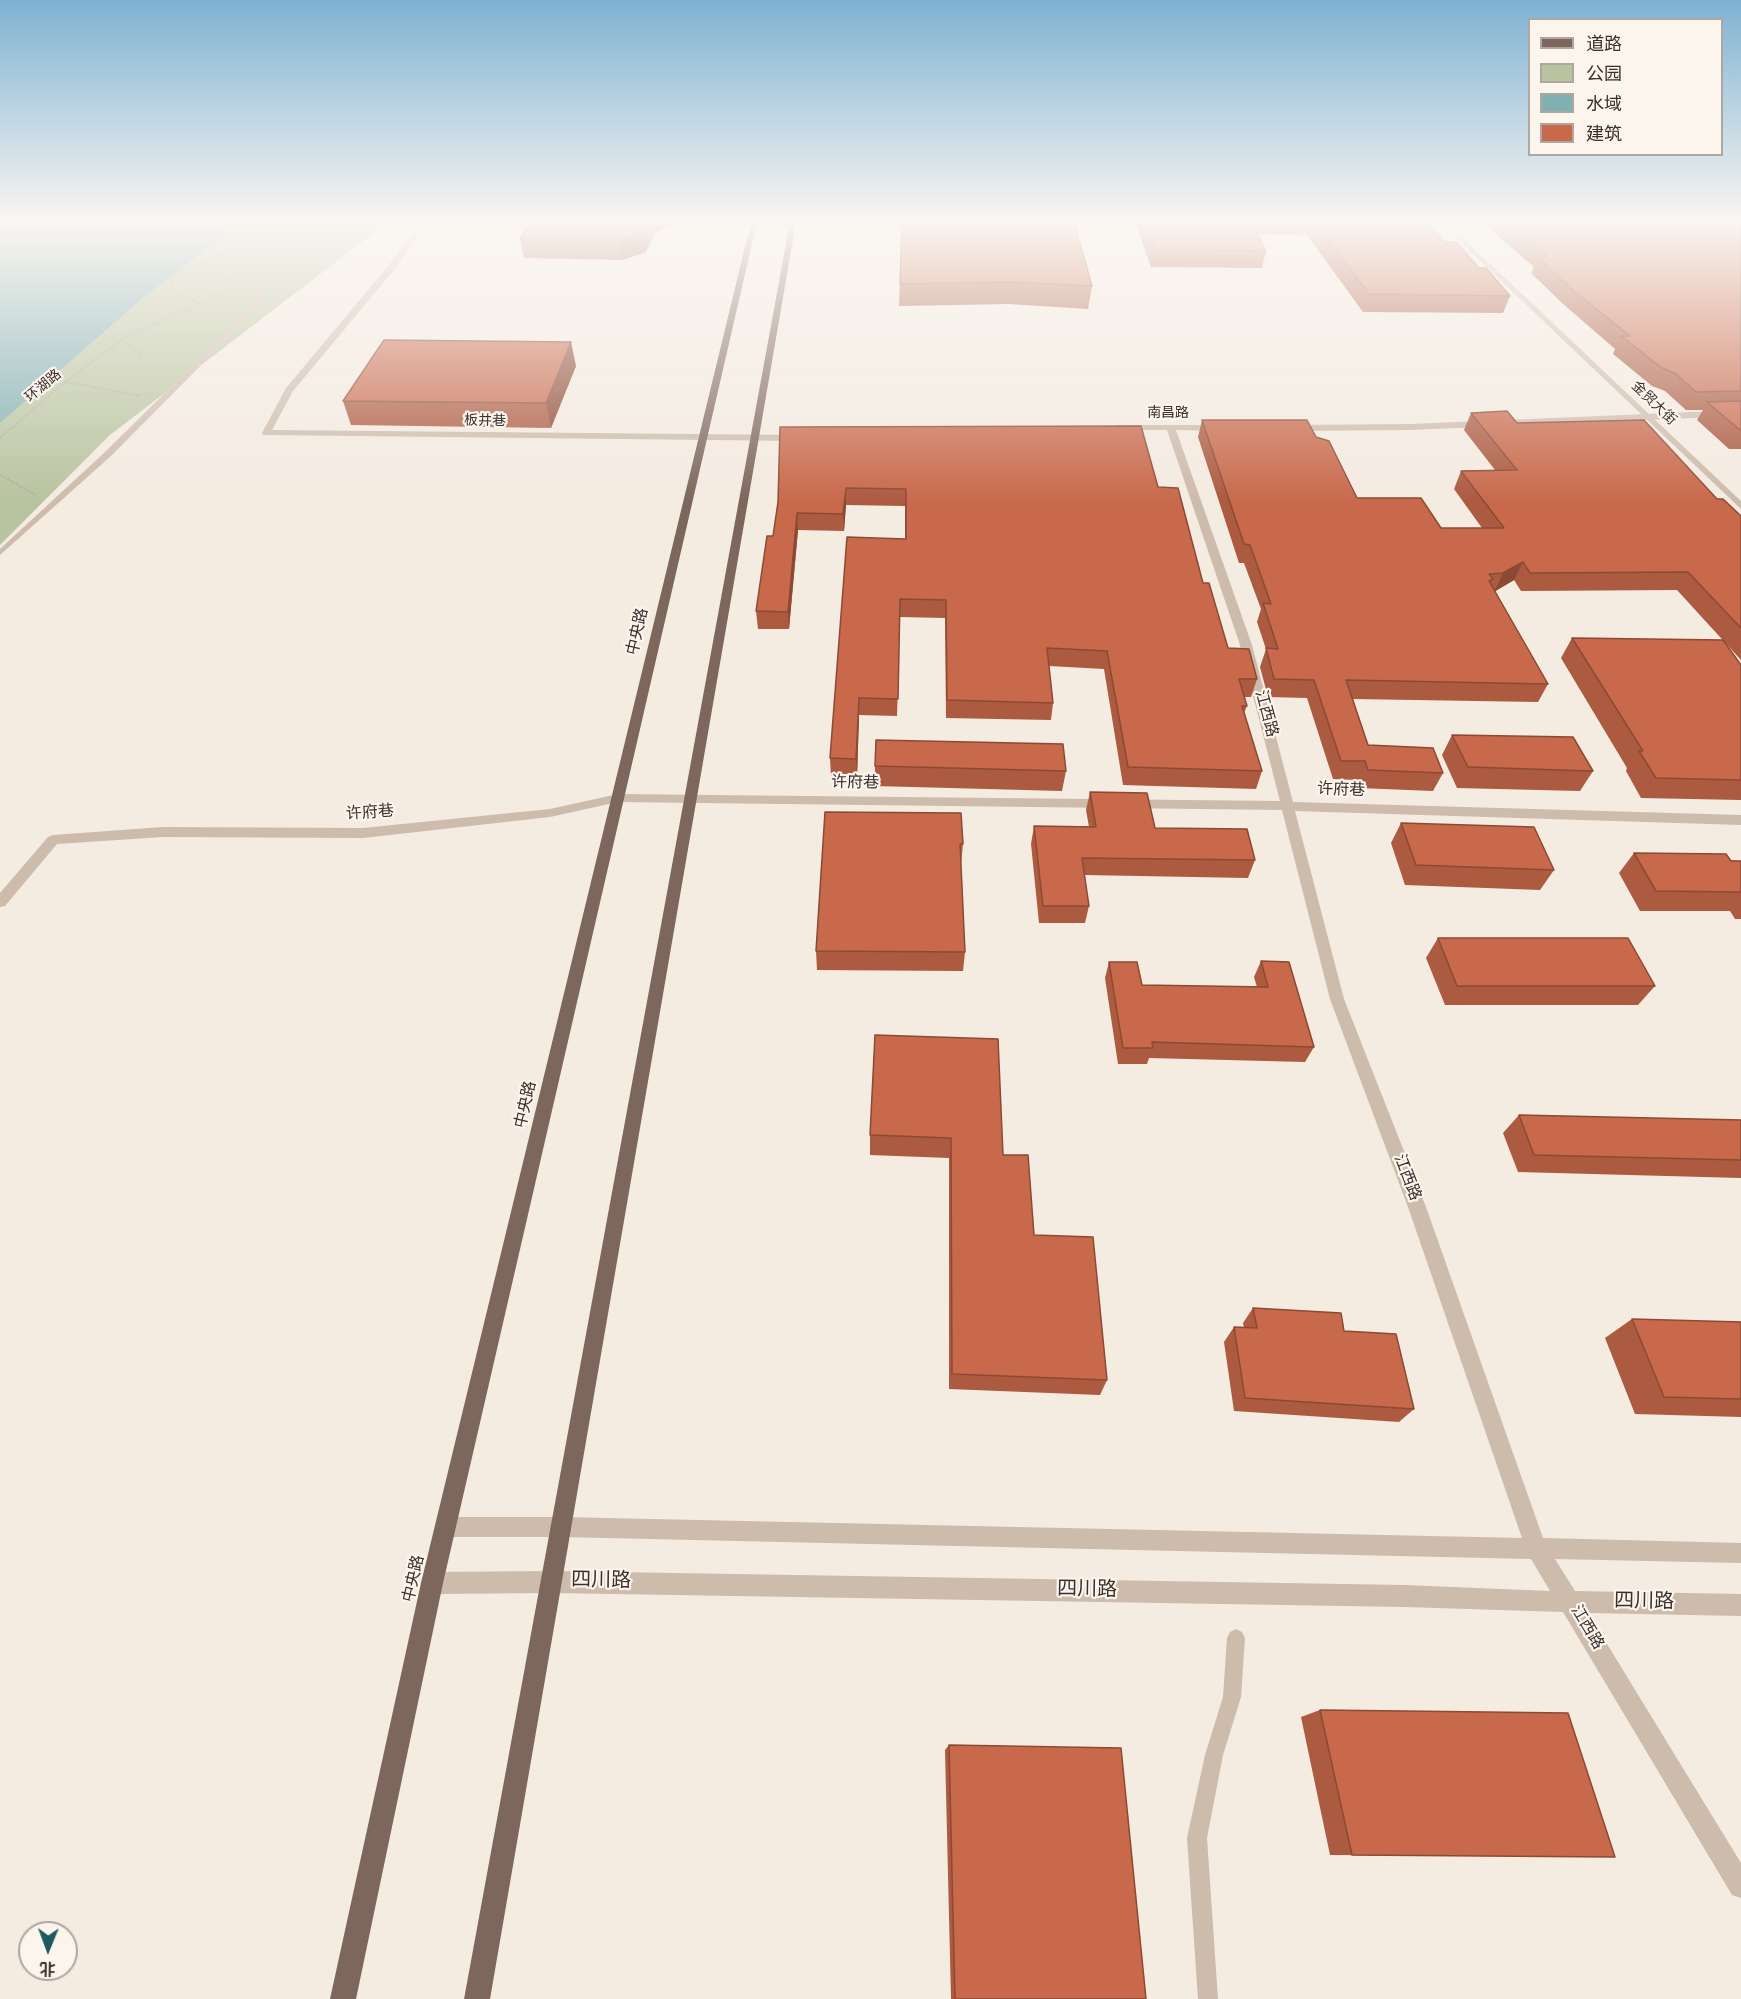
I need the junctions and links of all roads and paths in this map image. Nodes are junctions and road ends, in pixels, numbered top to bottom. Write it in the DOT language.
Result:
graph roads {
  1 [pos="173,315"];
  2 [pos="249,315"];
  3 [pos="350,315"];
  4 [pos="732,315"];
  5 [pos="777,315"];
  6 [pos="1540,315"];
  7 [pos="122,340"];
  8 [pos="142,356"];
  9 [pos="65,382"];
  10 [pos="163,400"];
  11 [pos="1741,413"];
  12 [pos="1647,417"];
  13 [pos="1112,427"];
  14 [pos="1171,428"];
  15 [pos="1231,428"];
  16 [pos="1279,428"];
  17 [pos="0,438"];
  18 [pos="810,438"];
  19 [pos="703,439"];
  20 [pos="756,439"];
  21 [pos="0,475"];
  22 [pos="54,504"];
  23 [pos="1741,506"];
  24 [pos="0,554"];
  25 [pos="618,798"];
  26 [pos="690,799"];
  27 [pos="1289,806"];
  28 [pos="1741,820"];
  29 [pos="0,902"];
  30 [pos="446,1527"];
  31 [pos="561,1527"];
  32 [pos="1536,1547"];
  33 [pos="1741,1553"];
  34 [pos="552,1582"];
  35 [pos="432,1583"];
  36 [pos="1571,1602"];
  37 [pos="1741,1605"];
  38 [pos="1236,1638"];
  39 [pos="1741,1886"];
  40 [pos="343,1999"];
  41 [pos="477,1999"];
  42 [pos="1208,1999"];
  1 -- 7 [label="path, 环湖路"];
  2 -- 10 [label="lane"];
  3 -- 19 [label="street, 板井巷"];
  4 -- 19 [label="main road, 中央路"];
  5 -- 20 [label="main road"];
  6 -- 12 [label="street, 金贸大街"];
  7 -- 8 [label="path"];
  7 -- 9 [label="path, 环湖路"];
  9 -- 10 [label="path"];
  9 -- 17 [label="path, 环湖路"];
  10 -- 22 [label="lane"];
  11 -- 12 [label="street"];
  12 -- 16 [label="street"];
  12 -- 23 [label="street, 金贸大街"];
  13 -- 14 [label="street, 南昌路"];
  14 -- 15 [label="street, 南昌路"];
  14 -- 27 [label="street, 江西路"];
  18 -- 20 [label="street"];
  19 -- 20 [label="street"];
  19 -- 25 [label="main road, 中央路"];
  20 -- 26 [label="main road"];
  21 -- 22 [label="path"];
  22 -- 24 [label="lane"];
  25 -- 26 [label="street, 许府巷"];
  25 -- 29 [label="street, 许府巷"];
  25 -- 30 [label="main road, 中央路"];
  26 -- 27 [label="street, 许府巷"];
  26 -- 31 [label="main road"];
  27 -- 28 [label="street, 许府巷"];
  27 -- 32 [label="street, 江西路"];
  30 -- 31 [label="street"];
  30 -- 35 [label="main road, 中央路"];
  31 -- 32 [label="street"];
  31 -- 34 [label="main road"];
  32 -- 33 [label="street"];
  32 -- 36 [label="street, 江西路"];
  34 -- 35 [label="street, 四川路"];
  34 -- 36 [label="street, 四川路"];
  34 -- 41 [label="main road"];
  35 -- 40 [label="main road, 中央路"];
  36 -- 37 [label="street, 四川路"];
  36 -- 39 [label="street, 江西路"];
  38 -- 42 [label="lane"];
}
